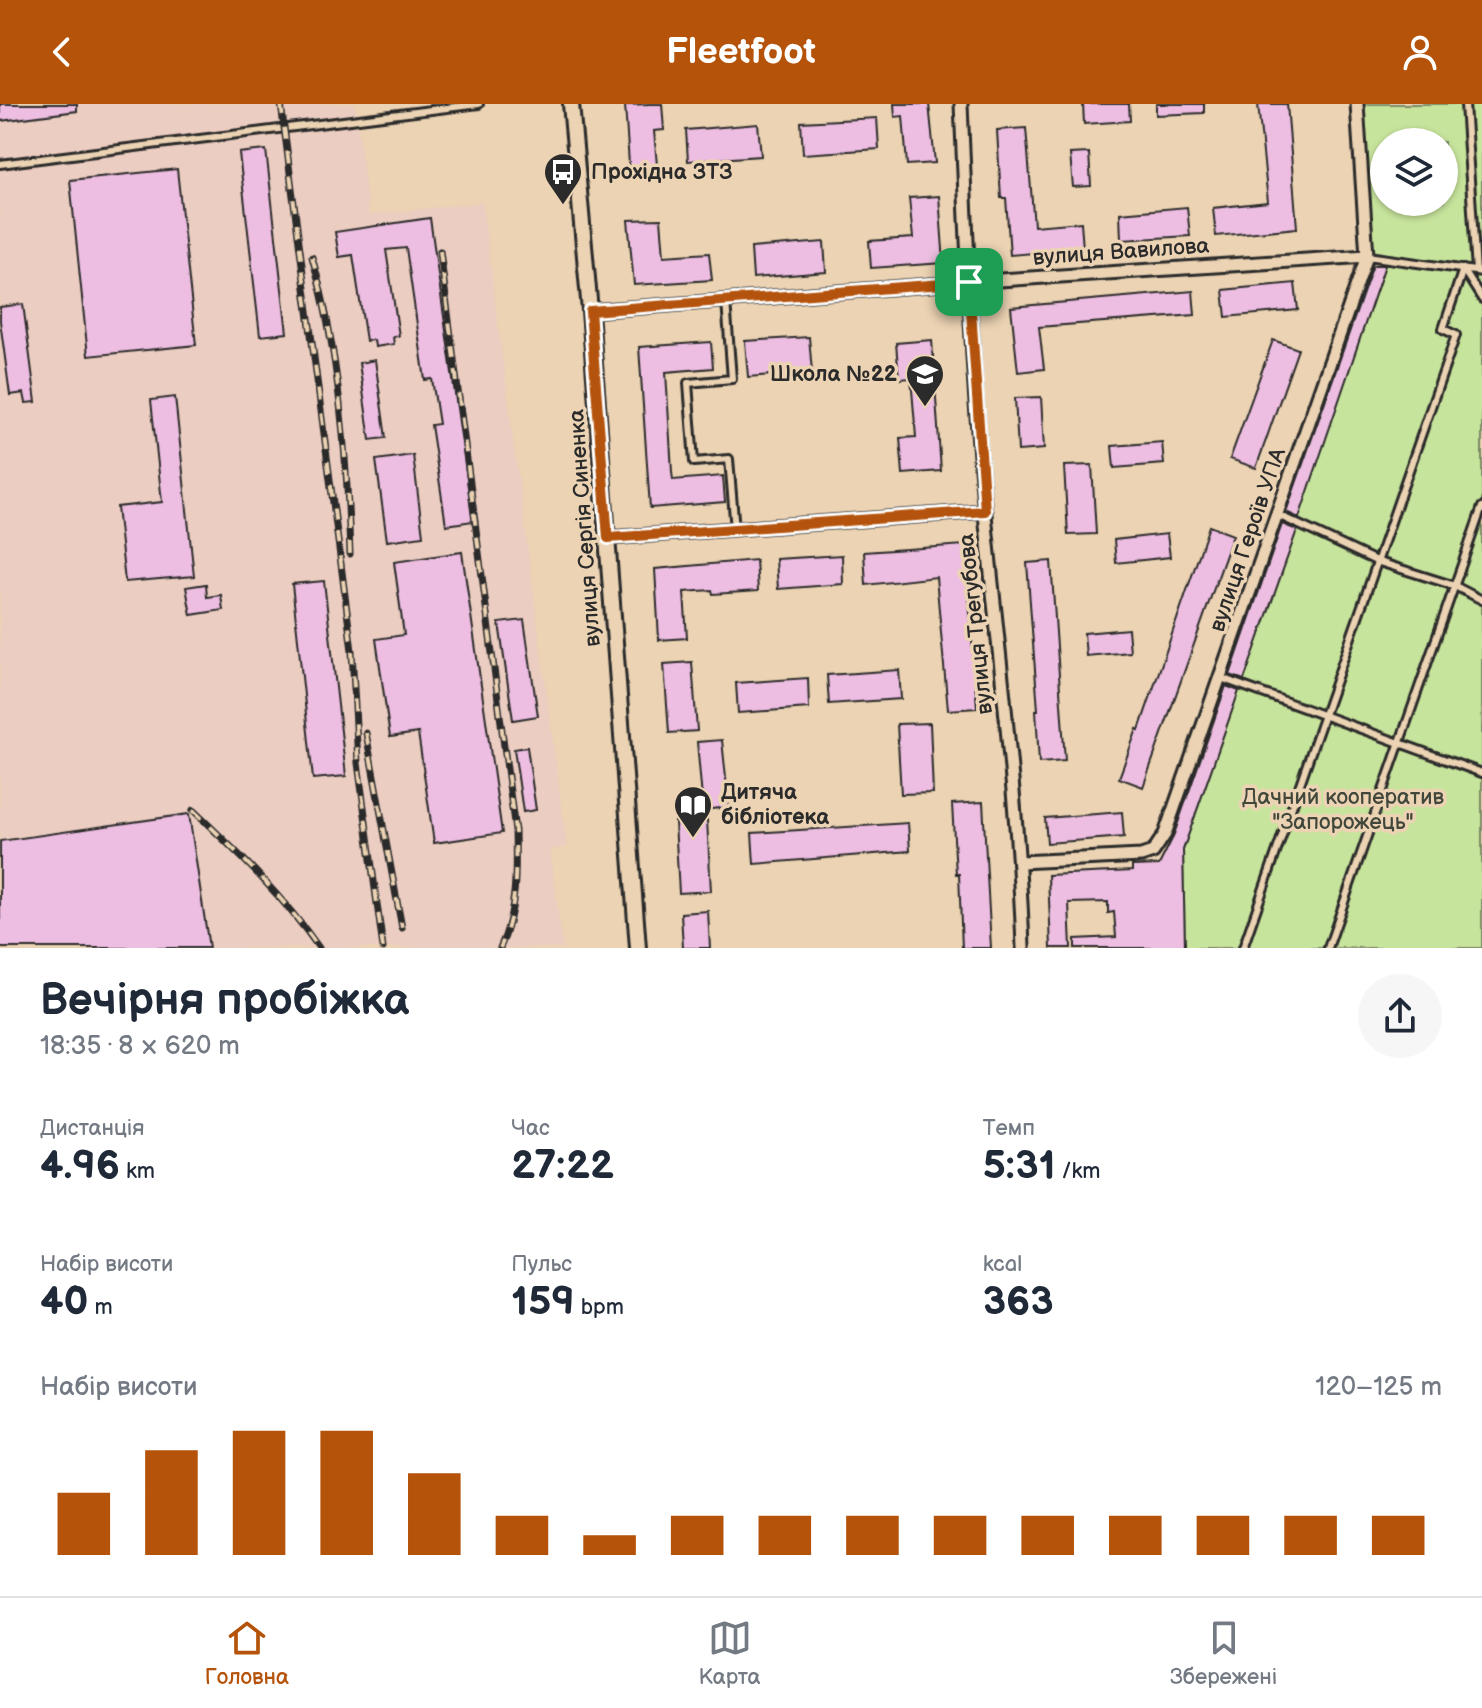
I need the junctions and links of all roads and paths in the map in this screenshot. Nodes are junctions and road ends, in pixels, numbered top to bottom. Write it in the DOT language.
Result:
graph roads {
  1 [pos="479,104"];
  2 [pos="571,104"];
  3 [pos="961,104"];
  4 [pos="1357,104"];
  5 [pos="1465,104"];
  6 [pos="0,164"];
  7 [pos="1367,256"];
  8 [pos="1463,269"];
  9 [pos="1479,272"];
  10 [pos="969,282"];
  11 [pos="1482,299"];
  12 [pos="726,301"];
  13 [pos="590,311"];
  14 [pos="1482,507"];
  15 [pos="985,511"];
  16 [pos="1278,515"];
  17 [pos="735,530"];
  18 [pos="608,538"];
  19 [pos="1376,561"];
  20 [pos="1455,586"];
  21 [pos="1482,600"];
  22 [pos="1221,678"];
  23 [pos="1322,716"];
  24 [pos="1399,743"];
  25 [pos="1482,773"];
  26 [pos="1020,862"];
  27 [pos="638,948"];
  28 [pos="1023,948"];
  29 [pos="1243,948"];
  30 [pos="1328,948"];
  1 -- 6 [label="lane"];
  2 -- 13 [label="street, вулиця Сергія Синенка"];
  3 -- 10 [label="street, вулиця Трегубова"];
  4 -- 7 [label="street, вулиця Героїв УПА"];
  5 -- 9 [label="lane"];
  7 -- 8 [label="lane"];
  7 -- 10 [label="street, вулиця Вавилова"];
  7 -- 16 [label="street, вулиця Героїв УПА"];
  8 -- 9 [label="lane"];
  8 -- 11 [label="lane"];
  8 -- 19 [label="lane"];
  10 -- 12 [label="street, вулиця Вавилова"];
  10 -- 15 [label="street, вулиця Трегубова"];
  12 -- 13 [label="street, вулиця Вавилова"];
  12 -- 17 [label="lane"];
  13 -- 18 [label="street, вулиця Сергія Синенка"];
  14 -- 20 [label="lane"];
  15 -- 17 [label="street"];
  15 -- 26 [label="street, вулиця Трегубова"];
  16 -- 19 [label="lane"];
  16 -- 22 [label="street, вулиця Героїв УПА"];
  17 -- 18 [label="street"];
  18 -- 27 [label="street, вулиця Сергія Синенка"];
  19 -- 20 [label="lane"];
  19 -- 23 [label="lane"];
  20 -- 21 [label="lane"];
  20 -- 24 [label="lane"];
  22 -- 23 [label="lane"];
  22 -- 26 [label="street, вулиця Героїв УПА"];
  23 -- 24 [label="lane"];
  23 -- 29 [label="lane"];
  24 -- 25 [label="lane"];
  24 -- 30 [label="lane"];
  26 -- 28 [label="street, вулиця Трегубова"];
}
